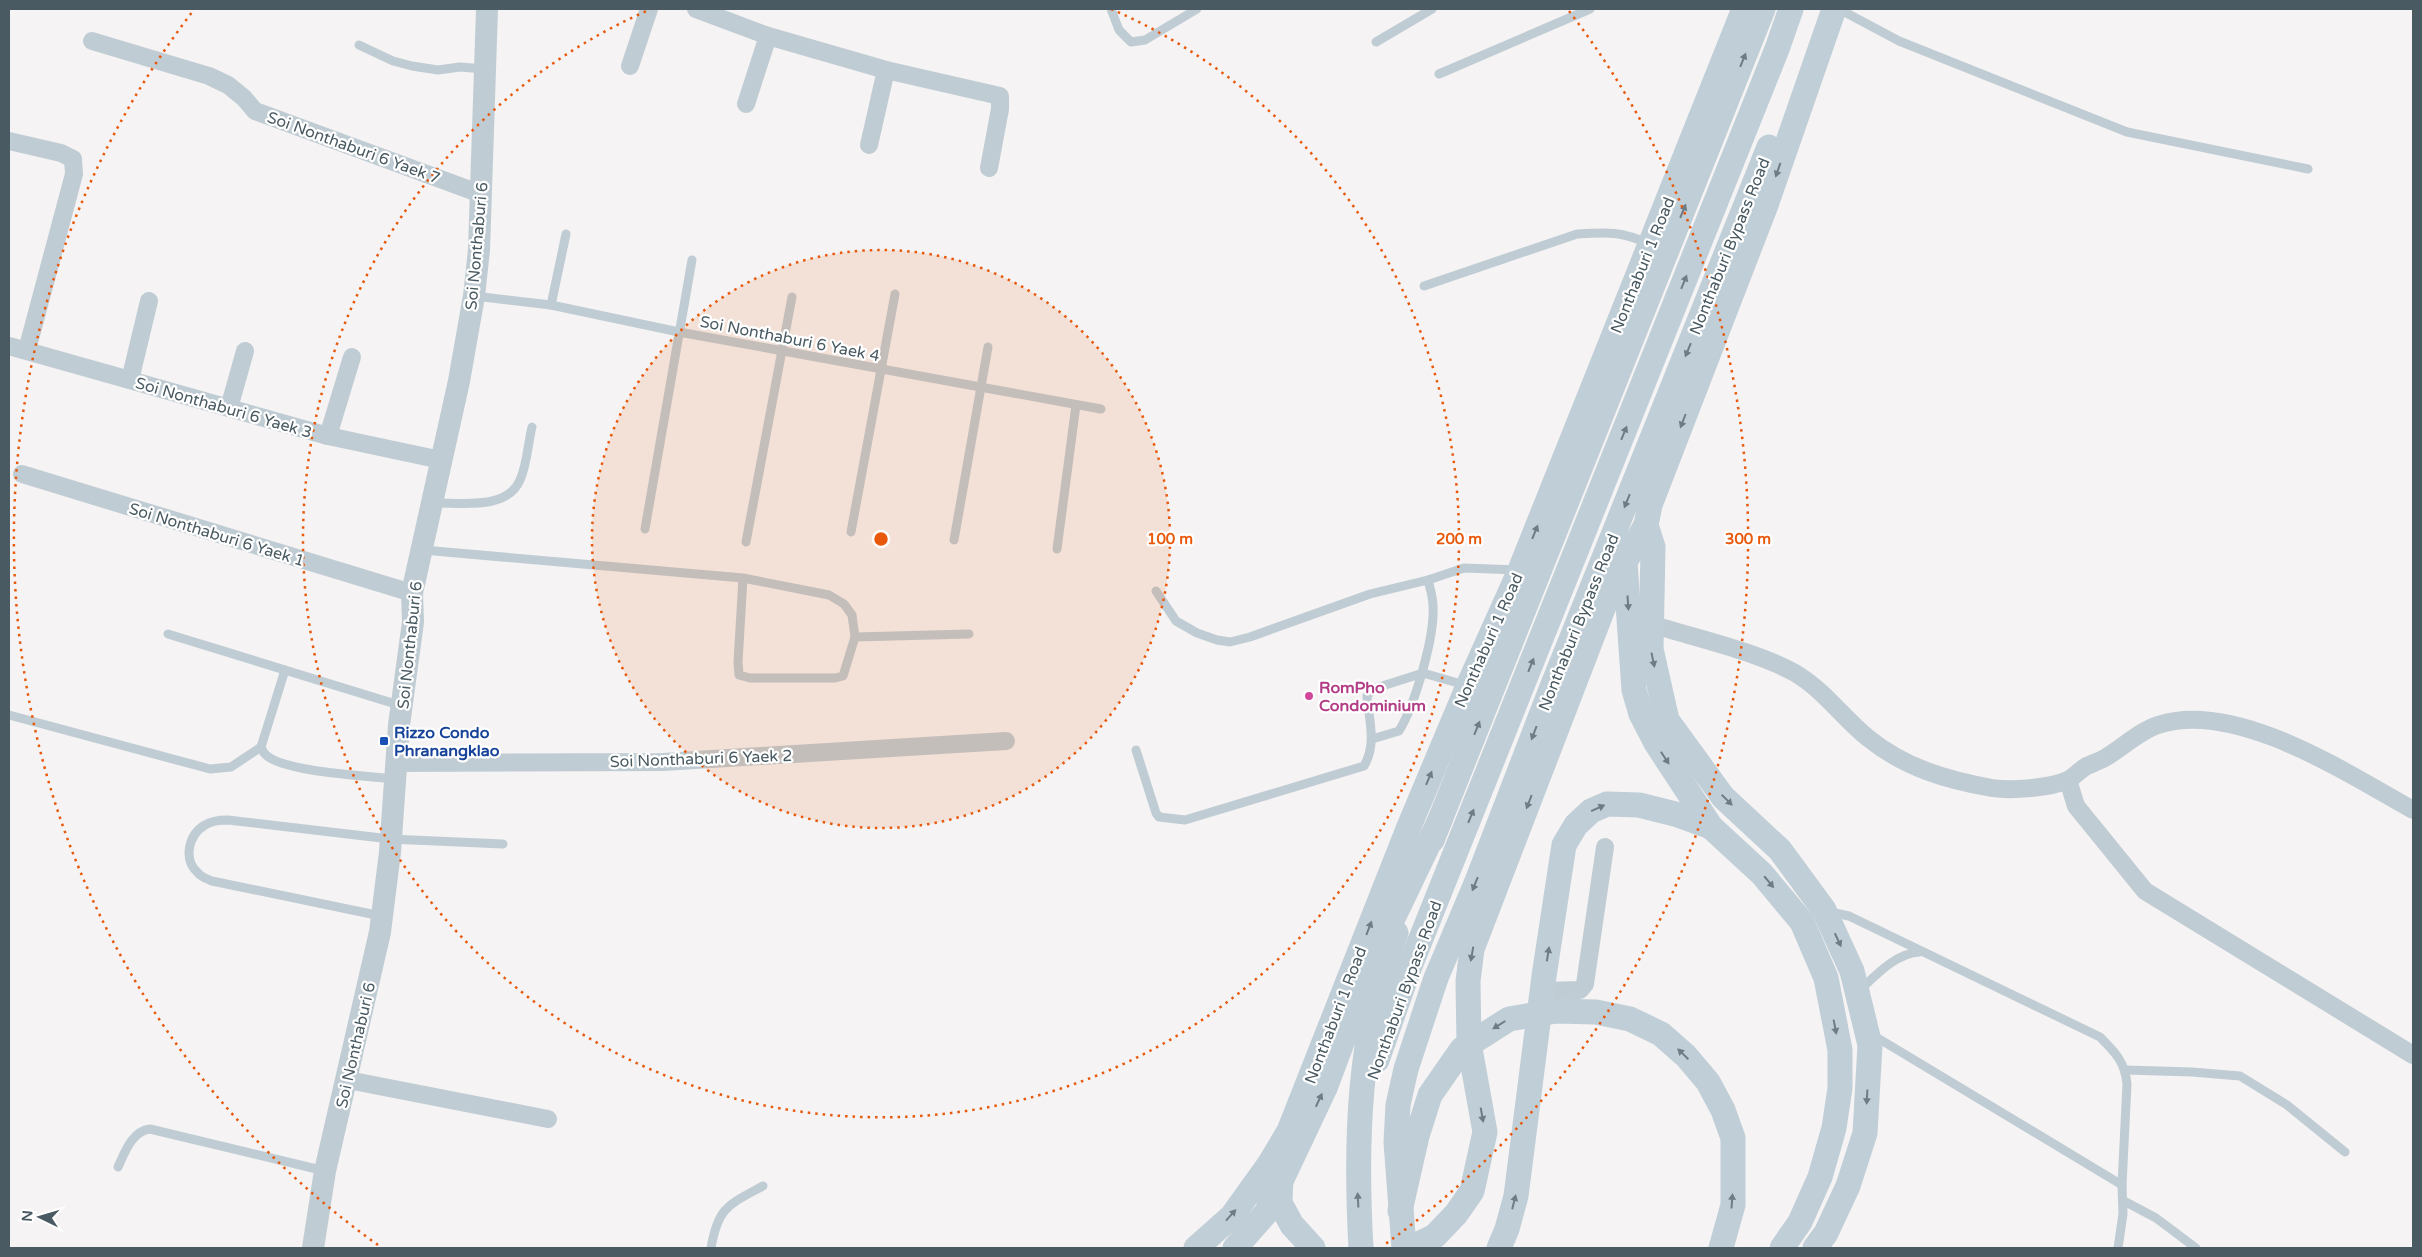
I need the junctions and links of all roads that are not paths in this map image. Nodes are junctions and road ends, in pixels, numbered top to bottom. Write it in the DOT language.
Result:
graph roads {
  1 [pos="487,9"];
  2 [pos="649,9"];
  3 [pos="696,9"];
  4 [pos="1110,9"];
  5 [pos="1198,9"];
  6 [pos="1432,9"];
  7 [pos="1590,9"];
  8 [pos="1744,9"];
  9 [pos="1763,9"];
  10 [pos="1791,9"];
  11 [pos="1821,9"];
  12 [pos="1834,9"];
  13 [pos="1839,9"];
  14 [pos="768,36"];
  15 [pos="92,41"];
  16 [pos="1376,42"];
  17 [pos="360,45"];
  18 [pos="630,66"];
  19 [pos="485,69"];
  20 [pos="886,70"];
  21 [pos="1439,74"];
  22 [pos="746,104"];
  23 [pos="9,141"];
  24 [pos="869,145"];
  25 [pos="989,168"];
  26 [pos="2308,169"];
  27 [pos="481,194"];
  28 [pos="566,234"];
  29 [pos="1650,244"];
  30 [pos="692,260"];
  31 [pos="1424,286"];
  32 [pos="896,294"];
  33 [pos="474,296"];
  34 [pos="792,297"];
  35 [pos="149,301"];
  36 [pos="551,305"];
  37 [pos="679,332"];
  38 [pos="9,346"];
  39 [pos="988,347"];
  40 [pos="27,350"];
  41 [pos="245,350"];
  42 [pos="781,351"];
  43 [pos="352,357"];
  44 [pos="880,370"];
  45 [pos="130,380"];
  46 [pos="979,387"];
  47 [pos="1076,405"];
  48 [pos="229,408"];
  49 [pos="1101,409"];
  50 [pos="532,427"];
  51 [pos="328,436"];
  52 [pos="441,460"];
  53 [pos="22,474"];
  54 [pos="432,503"];
  55 [pos="1646,525"];
  56 [pos="645,529"];
  57 [pos="851,532"];
  58 [pos="954,540"];
  59 [pos="746,542"];
  60 [pos="1057,549"];
  61 [pos="422,550"];
  62 [pos="1625,562"];
  63 [pos="1520,570"];
  64 [pos="743,578"];
  65 [pos="1428,580"];
  66 [pos="1156,591"];
  67 [pos="412,593"];
  68 [pos="1651,624"];
  69 [pos="168,634"];
  70 [pos="969,634"];
  71 [pos="854,637"];
  72 [pos="285,670"];
  73 [pos="1423,673"];
  74 [pos="1468,686"];
  75 [pos="402,706"];
  76 [pos="9,715"];
  77 [pos="1372,739"];
  78 [pos="1006,741"];
  79 [pos="261,747"];
  80 [pos="1136,750"];
  81 [pos="395,771"];
  82 [pos="2068,780"];
  83 [pos="2413,810"];
  84 [pos="1440,820"];
  85 [pos="1711,827"];
  86 [pos="390,838"];
  87 [pos="503,844"];
  88 [pos="1605,847"];
  89 [pos="1824,910"];
  90 [pos="381,916"];
  91 [pos="1923,952"];
  92 [pos="1542,991"];
  93 [pos="1857,993"];
  94 [pos="1866,1031"];
  95 [pos="2413,1055"];
  96 [pos="2126,1070"];
  97 [pos="348,1080"];
  98 [pos="1362,1107"];
  99 [pos="548,1119"];
  100 [pos="1289,1131"];
  101 [pos="2345,1152"];
  102 [pos="118,1167"];
  103 [pos="325,1171"];
  104 [pos="2122,1185"];
  105 [pos="763,1186"];
  106 [pos="2124,1201"];
  107 [pos="1400,1211"];
  108 [pos="2186,1245"];
  109 [pos="313,1248"];
  110 [pos="711,1248"];
  111 [pos="1196,1248"];
  112 [pos="1235,1248"];
  113 [pos="1313,1248"];
  114 [pos="1361,1248"];
  115 [pos="1404,1248"];
  116 [pos="1410,1248"];
  117 [pos="1499,1248"];
  118 [pos="1721,1248"];
  119 [pos="1782,1248"];
  120 [pos="1815,1248"];
  121 [pos="2118,1248"];
  122 [pos="2196,1248"];
  1 -- 19 [label="street, Soi Nonthaburi 6"];
  2 -- 18 [label="street"];
  3 -- 14 [label="street"];
  4 -- 5 [label="lane"];
  6 -- 16 [label="lane"];
  7 -- 21 [label="lane"];
  8 -- 29 [label="main road, Nonthaburi 1 Road"];
  84 -- 9 [label="main road, one-way"];
  98 -- 10 [label="main road, Nonthaburi Bypass Road, one-way"];
  11 -- 107 [label="main road, Nonthaburi Bypass Road, one-way, bridge"];
  12 -- 55 [label="main road, one-way"];
  13 -- 26 [label="lane"];
  14 -- 20 [label="street"];
  14 -- 22 [label="street"];
  15 -- 27 [label="street, Soi Nonthaburi 6 Yaek 7"];
  17 -- 19 [label="lane"];
  19 -- 27 [label="street, Soi Nonthaburi 6"];
  20 -- 24 [label="street"];
  20 -- 25 [label="street"];
  23 -- 40 [label="street"];
  27 -- 33 [label="street, Soi Nonthaburi 6"];
  28 -- 36 [label="lane"];
  29 -- 31 [label="lane"];
  63 -- 29 [label="main road, Nonthaburi 1 Road, one-way"];
  30 -- 37 [label="lane"];
  32 -- 44 [label="lane"];
  33 -- 36 [label="lane, Soi Nonthaburi 6 Yaek 4"];
  33 -- 52 [label="street, Soi Nonthaburi 6"];
  34 -- 42 [label="lane"];
  35 -- 45 [label="street"];
  36 -- 37 [label="lane, Soi Nonthaburi 6 Yaek 4"];
  37 -- 42 [label="lane, Soi Nonthaburi 6 Yaek 4"];
  37 -- 56 [label="lane"];
  38 -- 40 [label="street, Soi Nonthaburi 6 Yaek 3"];
  39 -- 46 [label="lane"];
  40 -- 45 [label="street, Soi Nonthaburi 6 Yaek 3"];
  41 -- 48 [label="street"];
  42 -- 44 [label="lane, Soi Nonthaburi 6 Yaek 4"];
  42 -- 59 [label="lane"];
  43 -- 51 [label="street"];
  44 -- 46 [label="lane, Soi Nonthaburi 6 Yaek 4"];
  44 -- 57 [label="lane"];
  45 -- 48 [label="street, Soi Nonthaburi 6 Yaek 3"];
  46 -- 47 [label="lane, Soi Nonthaburi 6 Yaek 4"];
  46 -- 58 [label="lane"];
  47 -- 49 [label="lane, Soi Nonthaburi 6 Yaek 4"];
  47 -- 60 [label="lane"];
  48 -- 51 [label="street, Soi Nonthaburi 6 Yaek 3"];
  50 -- 54 [label="lane"];
  51 -- 52 [label="street, Soi Nonthaburi 6 Yaek 3"];
  52 -- 54 [label="street, Soi Nonthaburi 6"];
  53 -- 67 [label="street, Soi Nonthaburi 6 Yaek 1"];
  54 -- 61 [label="street, Soi Nonthaburi 6"];
  55 -- 62 [label="main road"];
  55 -- 68 [label="main road"];
  61 -- 64 [label="lane"];
  61 -- 67 [label="street, Soi Nonthaburi 6"];
  62 -- 85 [label="main road, one-way"];
  62 -- 116 [label="main road, one-way"];
  63 -- 65 [label="lane"];
  63 -- 74 [label="main road, Nonthaburi 1 Road"];
  64 -- 71 [label="lane"];
  64 -- 71 [label="lane"];
  65 -- 66 [label="lane"];
  65 -- 73 [label="lane"];
  67 -- 75 [label="street, Soi Nonthaburi 6"];
  68 -- 82 [label="street"];
  68 -- 89 [label="main road, one-way"];
  69 -- 72 [label="lane"];
  70 -- 71 [label="lane"];
  72 -- 75 [label="lane"];
  72 -- 79 [label="lane"];
  73 -- 74 [label="lane"];
  73 -- 77 [label="lane"];
  73 -- 77 [label="lane"];
  100 -- 74 [label="main road, Nonthaburi 1 Road, one-way"];
  75 -- 81 [label="street, Soi Nonthaburi 6"];
  76 -- 79 [label="lane"];
  77 -- 80 [label="lane"];
  78 -- 81 [label="street, Soi Nonthaburi 6 Yaek 2"];
  79 -- 81 [label="lane"];
  81 -- 86 [label="street, Soi Nonthaburi 6"];
  82 -- 83 [label="street"];
  82 -- 95 [label="street"];
  84 -- 98 [label="main road, bridge"];
  112 -- 84 [label="main road, one-way, bridge"];
  92 -- 85 [label="main road, one-way"];
  85 -- 119 [label="main road, one-way"];
  86 -- 87 [label="lane"];
  86 -- 90 [label="street, Soi Nonthaburi 6"];
  86 -- 90 [label="lane"];
  88 -- 92 [label="street"];
  89 -- 91 [label="lane"];
  89 -- 93 [label="main road, one-way"];
  90 -- 97 [label="street, Soi Nonthaburi 6"];
  91 -- 93 [label="lane"];
  91 -- 96 [label="lane"];
  117 -- 92 [label="main road, one-way"];
  93 -- 94 [label="main road"];
  94 -- 104 [label="lane"];
  94 -- 120 [label="main road, one-way"];
  96 -- 101 [label="lane"];
  96 -- 104 [label="lane"];
  97 -- 99 [label="street"];
  97 -- 103 [label="street, Soi Nonthaburi 6"];
  114 -- 98 [label="main road, one-way"];
  111 -- 100 [label="main road, Nonthaburi 1 Road, one-way"];
  100 -- 113 [label="main road"];
  102 -- 103 [label="lane"];
  103 -- 109 [label="street, Soi Nonthaburi 6"];
  104 -- 106 [label="lane"];
  105 -- 110 [label="lane"];
  106 -- 108 [label="lane"];
  106 -- 121 [label="lane"];
  107 -- 115 [label="main road, Nonthaburi Bypass Road"];
  118 -- 107 [label="main road, one-way, bridge"];
  108 -- 122 [label="lane"];
}
